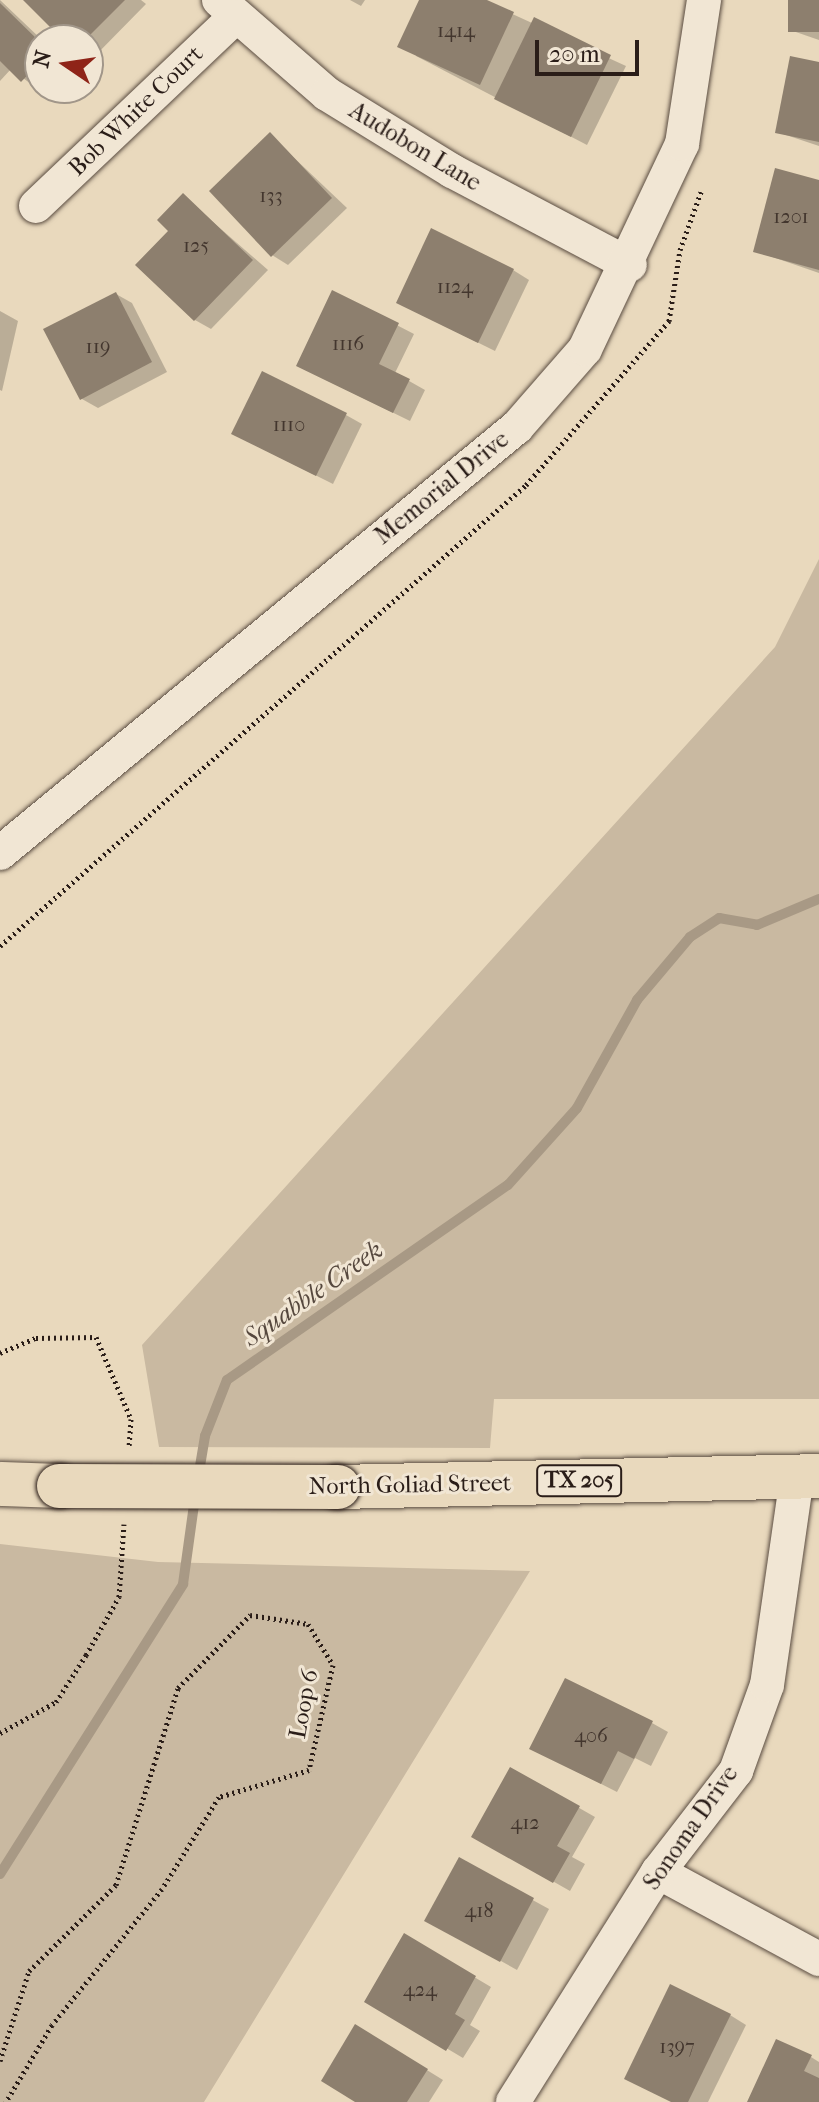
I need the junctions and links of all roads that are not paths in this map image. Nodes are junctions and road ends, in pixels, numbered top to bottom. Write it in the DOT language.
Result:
graph roads {
  1 [pos="704,0"];
  2 [pos="227,8"];
  3 [pos="36,206"];
  4 [pos="630,265"];
  5 [pos="0,853"];
  6 [pos="808,1476"];
  7 [pos="0,1484"];
  8 [pos="658,1872"];
  9 [pos="819,1959"];
  10 [pos="513,2102"];
  1 -- 4 [label="street, Memorial Drive"];
  2 -- 3 [label="street, Bob White Court"];
  2 -- 4 [label="street, Audobon Lane"];
  4 -- 5 [label="street, Memorial Drive"];
  6 -- 7 [label="main road, North Goliad Street / TX 205, bridge"];
  6 -- 8 [label="street, Sonoma Drive"];
  8 -- 9 [label="street"];
  8 -- 10 [label="street, Sonoma Drive"];
}
